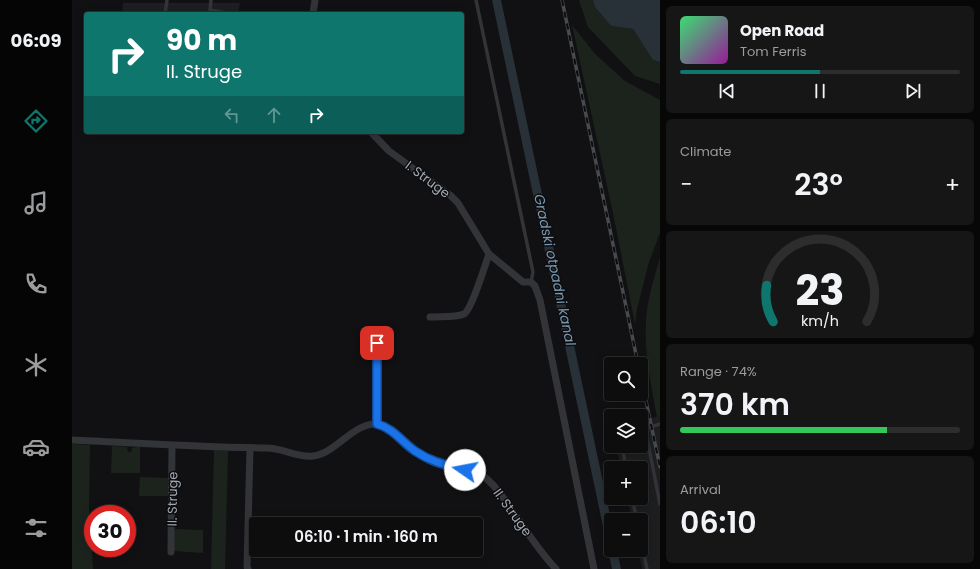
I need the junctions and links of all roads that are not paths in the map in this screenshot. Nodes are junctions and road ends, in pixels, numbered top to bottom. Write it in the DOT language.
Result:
graph roads {
  1 [pos="166,0"];
  2 [pos="211,0"];
  3 [pos="315,0"];
  4 [pos="476,0"];
  5 [pos="210,10"];
  6 [pos="165,12"];
  7 [pos="221,12"];
  8 [pos="313,12"];
  9 [pos="373,134"];
  10 [pos="489,254"];
  11 [pos="531,282"];
  12 [pos="430,317"];
  13 [pos="377,343"];
  14 [pos="377,424"];
  15 [pos="660,424"];
  16 [pos="648,428"];
  17 [pos="72,440"];
  18 [pos="172,446"];
  19 [pos="250,448"];
  20 [pos="648,451"];
  21 [pos="660,504"];
  22 [pos="171,552"];
  23 [pos="645,557"];
  24 [pos="248,569"];
  25 [pos="556,569"];
  26 [pos="594,569"];
  27 [pos="647,569"];
  1 -- 6 [label="lane"];
  2 -- 5 [label="lane"];
  3 -- 8 [label="street"];
  4 -- 11 [label="lane"];
  5 -- 7 [label="lane"];
  9 -- 10 [label="street, I. Struge"];
  10 -- 11 [label="street, I. Struge"];
  10 -- 12 [label="street"];
  11 -- 26 [label="street"];
  13 -- 14 [label="street"];
  14 -- 19 [label="street"];
  14 -- 25 [label="street, II. Struge"];
  15 -- 16 [label="lane"];
  17 -- 18 [label="street"];
  18 -- 19 [label="street"];
  18 -- 22 [label="street, II. Struge"];
  19 -- 24 [label="street"];
  20 -- 21 [label="lane"];
  23 -- 27 [label="lane"];
}
